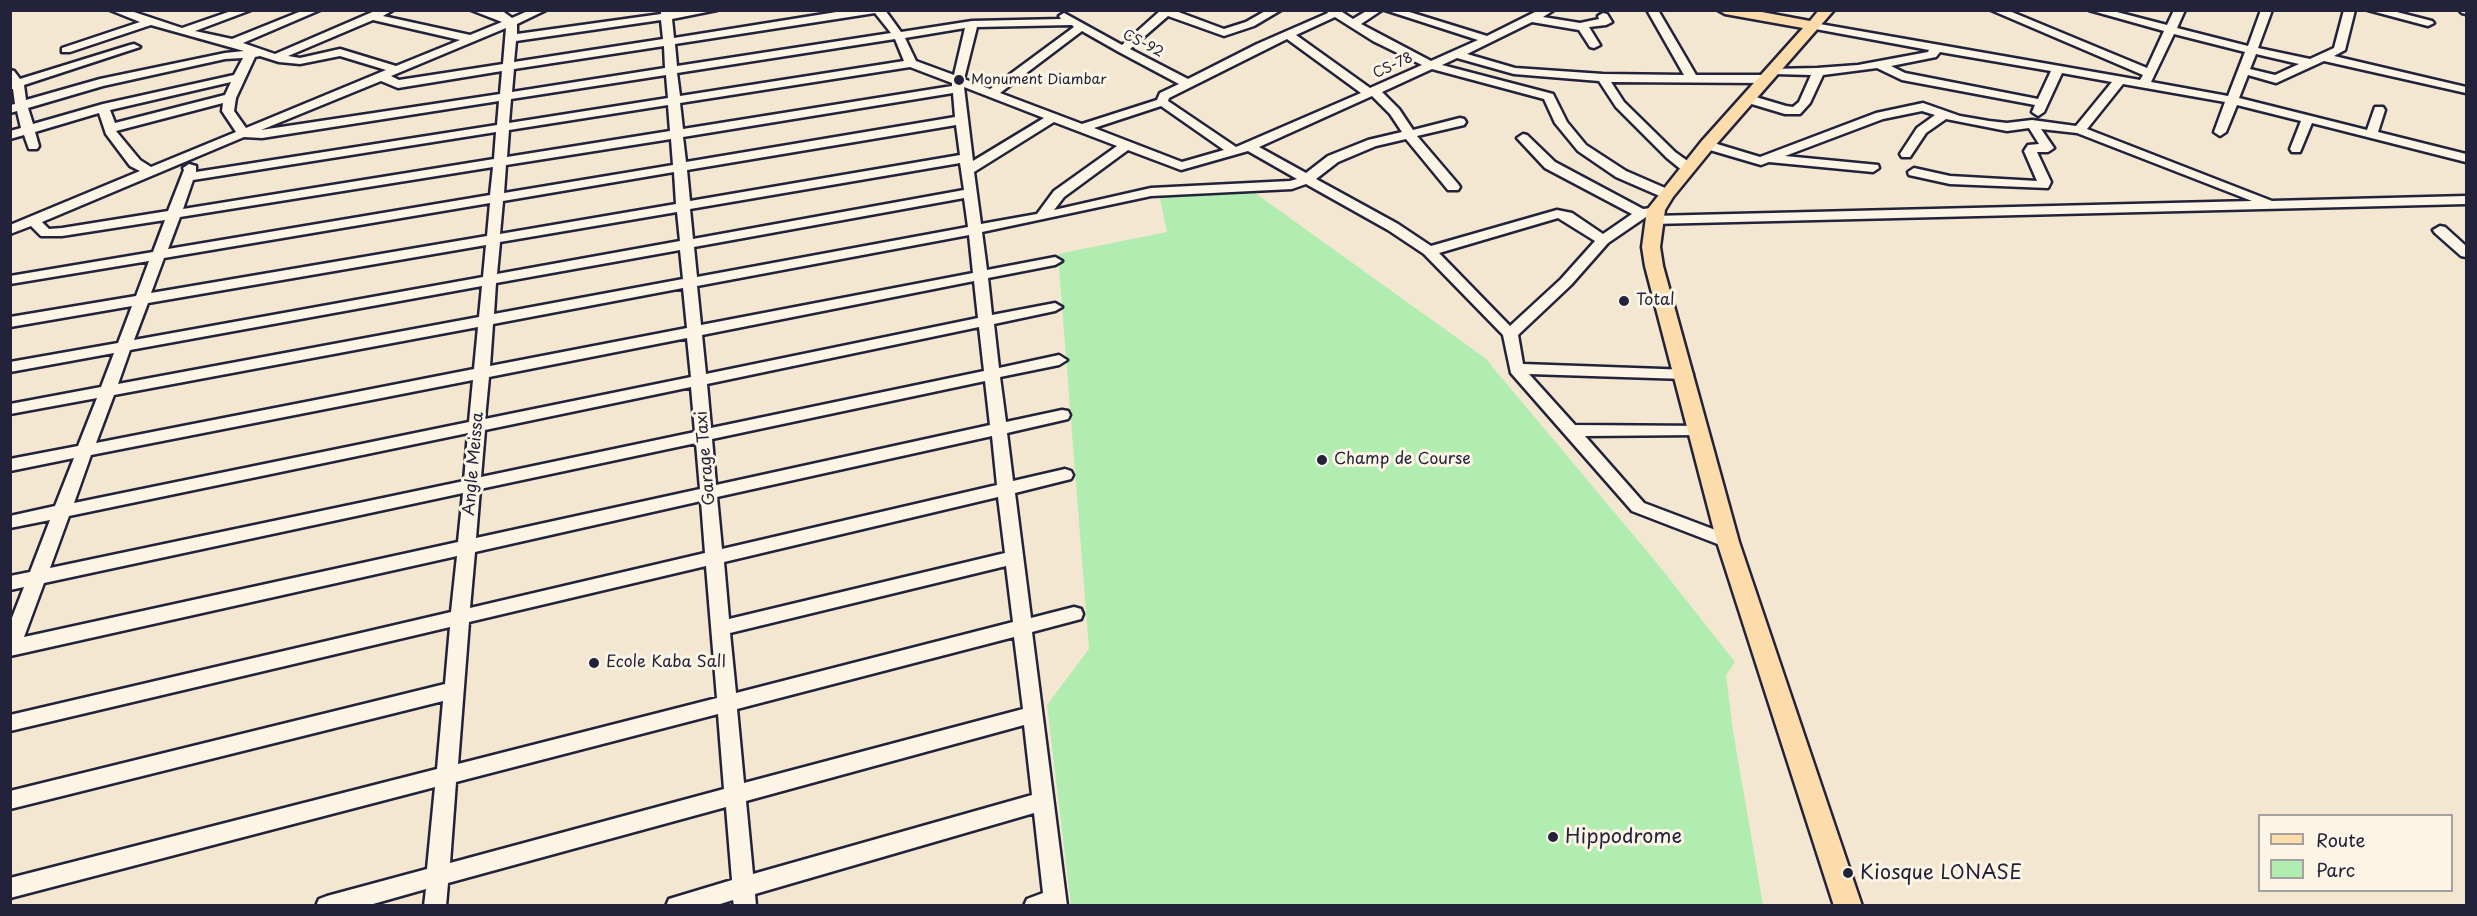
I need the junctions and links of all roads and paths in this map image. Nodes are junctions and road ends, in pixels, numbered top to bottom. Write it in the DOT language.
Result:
graph roads {
  1 [pos="115,10"];
  2 [pos="246,10"];
  3 [pos="315,10"];
  4 [pos="388,10"];
  5 [pos="476,10"];
  6 [pos="541,10"];
  7 [pos="712,10"];
  8 [pos="873,10"];
  9 [pos="879,10"];
  10 [pos="979,10"];
  11 [pos="1057,10"];
  12 [pos="1276,10"];
  13 [pos="1377,10"];
  14 [pos="1390,10"];
  15 [pos="1548,10"];
  16 [pos="1652,10"];
  17 [pos="1725,10"];
  18 [pos="2094,10"];
  19 [pos="2180,10"];
  20 [pos="2267,10"];
  21 [pos="2350,10"];
  22 [pos="2373,10"];
  23 [pos="1167,11"];
  24 [pos="495,12"];
  25 [pos="1333,12"];
  26 [pos="2003,12"];
  27 [pos="666,14"];
  28 [pos="1767,14"];
  29 [pos="155,16"];
  30 [pos="1603,16"];
  31 [pos="373,17"];
  32 [pos="1820,18"];
  33 [pos="1532,19"];
  34 [pos="992,23"];
  35 [pos="2428,23"];
  36 [pos="972,24"];
  37 [pos="1077,24"];
  38 [pos="1353,24"];
  39 [pos="1583,27"];
  40 [pos="2171,30"];
  41 [pos="511,31"];
  42 [pos="183,32"];
  43 [pos="1224,33"];
  44 [pos="1288,34"];
  45 [pos="899,36"];
  46 [pos="472,39"];
  47 [pos="1488,40"];
  48 [pos="668,42"];
  49 [pos="233,43"];
  50 [pos="1594,45"];
  51 [pos="1261,46"];
  52 [pos="134,47"];
  53 [pos="1936,48"];
  54 [pos="66,50"];
  55 [pos="1123,50"];
  56 [pos="2252,50"];
  57 [pos="255,54"];
  58 [pos="1455,54"];
  59 [pos="275,58"];
  60 [pos="2316,60"];
  61 [pos="911,63"];
  62 [pos="1430,65"];
  63 [pos="1880,65"];
  64 [pos="508,67"];
  65 [pos="398,70"];
  66 [pos="2057,70"];
  67 [pos="2245,71"];
  68 [pos="671,72"];
  69 [pos="1818,72"];
  70 [pos="2436,72"];
  71 [pos="1771,75"];
  72 [pos="382,76"];
  73 [pos="239,77"];
  74 [pos="1603,78"];
  75 [pos="1692,79"];
  76 [pos="2147,79"];
  77 [pos="2120,80"];
  78 [pos="13,81"];
  79 [pos="1187,83"];
  80 [pos="958,85"];
  81 [pos="2451,87"];
  82 [pos="2466,90"];
  83 [pos="1372,92"];
  84 [pos="992,93"];
  85 [pos="505,97"];
  86 [pos="230,98"];
  87 [pos="1163,99"];
  88 [pos="1749,99"];
  89 [pos="674,100"];
  90 [pos="2233,100"];
  91 [pos="2042,104"];
  92 [pos="16,107"];
  93 [pos="103,108"];
  94 [pos="2379,110"];
  95 [pos="1944,114"];
  96 [pos="1054,117"];
  97 [pos="2308,118"];
  98 [pos="962,120"];
  99 [pos="1460,122"];
  100 [pos="2032,124"];
  101 [pos="111,128"];
  102 [pos="503,128"];
  103 [pos="1083,128"];
  104 [pos="30,129"];
  105 [pos="2079,130"];
  106 [pos="2220,132"];
  107 [pos="677,133"];
  108 [pos="1410,133"];
  109 [pos="2372,133"];
  110 [pos="245,134"];
  111 [pos="10,135"];
  112 [pos="1523,138"];
  113 [pos="1127,145"];
  114 [pos="1707,145"];
  115 [pos="33,146"];
  116 [pos="1249,147"];
  117 [pos="2296,149"];
  118 [pos="1234,152"];
  119 [pos="1906,154"];
  120 [pos="2466,158"];
  121 [pos="1768,159"];
  122 [pos="181,160"];
  123 [pos="500,162"];
  124 [pos="967,164"];
  125 [pos="1181,166"];
  126 [pos="680,167"];
  127 [pos="1688,168"];
  128 [pos="1873,168"];
  129 [pos="1914,172"];
  130 [pos="152,173"];
  131 [pos="188,177"];
  132 [pos="1306,180"];
  133 [pos="1453,187"];
  134 [pos="1181,190"];
  135 [pos="970,193"];
  136 [pos="496,198"];
  137 [pos="2466,200"];
  138 [pos="2274,205"];
  139 [pos="684,206"];
  140 [pos="1654,210"];
  141 [pos="174,213"];
  142 [pos="1042,217"];
  143 [pos="33,221"];
  144 [pos="10,230"];
  145 [pos="974,230"];
  146 [pos="2440,230"];
  147 [pos="493,239"];
  148 [pos="1603,240"];
  149 [pos="687,244"];
  150 [pos="1429,251"];
  151 [pos="2466,253"];
  152 [pos="159,255"];
  153 [pos="1055,261"];
  154 [pos="980,277"];
  155 [pos="10,280"];
  156 [pos="489,280"];
  157 [pos="691,283"];
  158 [pos="142,299"];
  159 [pos="1055,308"];
  160 [pos="486,321"];
  161 [pos="10,322"];
  162 [pos="986,322"];
  163 [pos="695,332"];
  164 [pos="1510,334"];
  165 [pos="124,347"];
  166 [pos="1059,360"];
  167 [pos="10,367"];
  168 [pos="1516,369"];
  169 [pos="481,374"];
  170 [pos="993,374"];
  171 [pos="1685,374"];
  172 [pos="699,381"];
  173 [pos="108,391"];
  174 [pos="10,410"];
  175 [pos="1062,415"];
  176 [pos="477,426"];
  177 [pos="998,429"];
  178 [pos="1699,430"];
  179 [pos="1571,431"];
  180 [pos="704,435"];
  181 [pos="85,451"];
  182 [pos="10,465"];
  183 [pos="1065,475"];
  184 [pos="472,485"];
  185 [pos="1006,489"];
  186 [pos="709,493"];
  187 [pos="62,512"];
  188 [pos="10,522"];
  189 [pos="1728,542"];
  190 [pos="466,547"];
  191 [pos="1014,557"];
  192 [pos="715,558"];
  193 [pos="38,577"];
  194 [pos="10,583"];
  195 [pos="1074,614"];
  196 [pos="460,618"];
  197 [pos="1023,627"];
  198 [pos="721,628"];
  199 [pos="11,648"];
  200 [pos="454,690"];
  201 [pos="728,703"];
  202 [pos="1033,714"];
  203 [pos="10,723"];
  204 [pos="447,776"];
  205 [pos="735,795"];
  206 [pos="10,800"];
  207 [pos="1043,801"];
  208 [pos="438,876"];
  209 [pos="10,888"];
  210 [pos="744,896"];
  211 [pos="1049,904"];
  212 [pos="327,906"];
  213 [pos="435,906"];
  214 [pos="677,906"];
  215 [pos="1848,906"];
  1 -- 29 [label="street"];
  2 -- 42 [label="street"];
  3 -- 49 [label="street"];
  4 -- 31 [label="street"];
  5 -- 24 [label="street"];
  6 -- 41 [label="street"];
  7 -- 27 [label="street"];
  8 -- 48 [label="street"];
  9 -- 45 [label="street"];
  10 -- 34 [label="street"];
  11 -- 37 [label="street, CS-92"];
  12 -- 43 [label="street"];
  13 -- 38 [label="street"];
  14 -- 47 [label="street"];
  15 -- 33 [label="street, CS-78"];
  16 -- 75 [label="street"];
  17 -- 28 [label="main road"];
  18 -- 40 [label="street"];
  19 -- 40 [label="street"];
  20 -- 56 [label="street"];
  21 -- 60 [label="street"];
  22 -- 35 [label="street"];
  23 -- 43 [label="street"];
  23 -- 55 [label="street"];
  24 -- 41 [label="street"];
  25 -- 38 [label="street"];
  25 -- 44 [label="street"];
  26 -- 76 [label="street"];
  27 -- 41 [label="street"];
  27 -- 48 [label="street, Garage Taxi"];
  28 -- 32 [label="main road"];
  29 -- 42 [label="street"];
  29 -- 54 [label="street"];
  30 -- 39 [label="street"];
  31 -- 46 [label="street"];
  31 -- 59 [label="street"];
  32 -- 53 [label="street"];
  32 -- 71 [label="main road"];
  33 -- 39 [label="street"];
  33 -- 47 [label="street, CS-78"];
  34 -- 36 [label="street"];
  34 -- 37 [label="street"];
  36 -- 45 [label="street"];
  36 -- 80 [label="street"];
  37 -- 55 [label="street, CS-92"];
  37 -- 84 [label="street"];
  38 -- 62 [label="street"];
  39 -- 50 [label="street"];
  40 -- 56 [label="street"];
  40 -- 76 [label="street"];
  41 -- 46 [label="street"];
  41 -- 64 [label="street, Angle Meissa"];
  42 -- 49 [label="street"];
  43 -- 51 [label="street"];
  44 -- 51 [label="street"];
  44 -- 83 [label="street"];
  45 -- 61 [label="street"];
  45 -- 68 [label="street"];
  46 -- 65 [label="street"];
  47 -- 58 [label="street, CS-78"];
  48 -- 64 [label="street"];
  48 -- 68 [label="street, Garage Taxi"];
  49 -- 57 [label="street"];
  51 -- 79 [label="street"];
  52 -- 78 [label="street"];
  53 -- 63 [label="street"];
  53 -- 66 [label="street"];
  55 -- 79 [label="street, CS-92"];
  56 -- 60 [label="street"];
  56 -- 67 [label="street"];
  57 -- 59 [label="street"];
  57 -- 73 [label="street"];
  57 -- 92 [label="street"];
  58 -- 62 [label="street, CS-78"];
  58 -- 74 [label="street"];
  59 -- 65 [label="street"];
  60 -- 67 [label="street"];
  60 -- 81 [label="street"];
  61 -- 80 [label="street"];
  61 -- 89 [label="street"];
  62 -- 83 [label="street, CS-78"];
  62 -- 140 [label="street"];
  63 -- 69 [label="street"];
  63 -- 91 [label="street"];
  64 -- 72 [label="street"];
  64 -- 85 [label="street, Angle Meissa"];
  65 -- 72 [label="street"];
  66 -- 77 [label="street"];
  66 -- 91 [label="street"];
  67 -- 90 [label="street"];
  68 -- 85 [label="street"];
  68 -- 89 [label="street, Garage Taxi"];
  69 -- 71 [label="street"];
  69 -- 88 [label="street"];
  70 -- 81 [label="street"];
  71 -- 75 [label="street"];
  71 -- 88 [label="main road"];
  72 -- 110 [label="street"];
  73 -- 86 [label="street"];
  73 -- 93 [label="street"];
  74 -- 75 [label="street"];
  74 -- 127 [label="street"];
  76 -- 77 [label="street"];
  76 -- 90 [label="street"];
  77 -- 105 [label="street"];
  78 -- 92 [label="street"];
  79 -- 87 [label="street"];
  80 -- 84 [label="street"];
  80 -- 98 [label="street"];
  80 -- 107 [label="street"];
  81 -- 82 [label="street"];
  83 -- 108 [label="street"];
  83 -- 116 [label="street, CS-78"];
  84 -- 96 [label="street"];
  85 -- 102 [label="street, Angle Meissa"];
  85 -- 110 [label="street"];
  86 -- 101 [label="street"];
  86 -- 110 [label="street"];
  87 -- 103 [label="street"];
  87 -- 118 [label="street"];
  88 -- 114 [label="main road"];
  89 -- 102 [label="street"];
  89 -- 107 [label="street, Garage Taxi"];
  90 -- 97 [label="street"];
  90 -- 106 [label="street"];
  91 -- 100 [label="street"];
  92 -- 104 [label="street"];
  93 -- 101 [label="street"];
  93 -- 104 [label="street"];
  94 -- 109 [label="street"];
  95 -- 100 [label="street"];
  95 -- 119 [label="street"];
  95 -- 121 [label="street"];
  96 -- 103 [label="street"];
  96 -- 124 [label="street"];
  97 -- 109 [label="street"];
  97 -- 117 [label="street"];
  98 -- 124 [label="street"];
  98 -- 126 [label="street"];
  99 -- 108 [label="street"];
  100 -- 105 [label="street"];
  100 -- 129 [label="street"];
  101 -- 130 [label="street"];
  102 -- 123 [label="street, Angle Meissa"];
  102 -- 131 [label="street"];
  103 -- 113 [label="street"];
  104 -- 111 [label="street"];
  104 -- 115 [label="street"];
  105 -- 138 [label="street"];
  107 -- 123 [label="street"];
  107 -- 126 [label="street, Garage Taxi"];
  108 -- 132 [label="street"];
  108 -- 133 [label="street"];
  109 -- 120 [label="street"];
  110 -- 122 [label="street"];
  112 -- 140 [label="street"];
  113 -- 125 [label="street"];
  113 -- 142 [label="street"];
  114 -- 121 [label="street"];
  114 -- 127 [label="main road"];
  116 -- 118 [label="street, CS-78"];
  116 -- 132 [label="street"];
  118 -- 125 [label="street, CS-78"];
  121 -- 128 [label="street"];
  122 -- 130 [label="street"];
  122 -- 131 [label="street"];
  123 -- 136 [label="street, Angle Meissa"];
  123 -- 141 [label="street"];
  124 -- 135 [label="street"];
  124 -- 139 [label="street"];
  125 -- 134 [label="street"];
  126 -- 136 [label="street"];
  126 -- 139 [label="street, Garage Taxi"];
  127 -- 140 [label="main road"];
  130 -- 143 [label="street"];
  131 -- 141 [label="street"];
  132 -- 134 [label="street"];
  132 -- 150 [label="street"];
  134 -- 142 [label="street"];
  135 -- 145 [label="street"];
  135 -- 149 [label="street"];
  136 -- 147 [label="street, Angle Meissa"];
  136 -- 152 [label="street"];
  137 -- 138 [label="street"];
  138 -- 140 [label="street"];
  139 -- 147 [label="street"];
  139 -- 149 [label="street, Garage Taxi"];
  140 -- 148 [label="street"];
  140 -- 171 [label="main road"];
  141 -- 143 [label="street"];
  141 -- 152 [label="street"];
  142 -- 145 [label="street"];
  143 -- 144 [label="street"];
  145 -- 154 [label="street"];
  145 -- 157 [label="street"];
  146 -- 151 [label="street"];
  147 -- 156 [label="street, Angle Meissa"];
  147 -- 158 [label="street"];
  148 -- 150 [label="street"];
  148 -- 164 [label="street"];
  149 -- 156 [label="street"];
  149 -- 157 [label="street, Garage Taxi"];
  150 -- 164 [label="street"];
  152 -- 155 [label="street"];
  152 -- 158 [label="street"];
  153 -- 154 [label="street"];
  154 -- 162 [label="street"];
  154 -- 163 [label="street"];
  156 -- 160 [label="street, Angle Meissa"];
  156 -- 165 [label="street"];
  157 -- 160 [label="street"];
  157 -- 163 [label="street, Garage Taxi"];
  158 -- 161 [label="street"];
  158 -- 165 [label="street"];
  159 -- 162 [label="street"];
  160 -- 169 [label="street, Angle Meissa"];
  160 -- 173 [label="street"];
  162 -- 170 [label="street"];
  162 -- 172 [label="street"];
  163 -- 169 [label="street"];
  163 -- 172 [label="street, Garage Taxi"];
  164 -- 168 [label="street"];
  165 -- 167 [label="street"];
  165 -- 173 [label="street"];
  166 -- 170 [label="street"];
  168 -- 171 [label="street"];
  168 -- 179 [label="street"];
  169 -- 176 [label="street, Angle Meissa"];
  169 -- 181 [label="street"];
  170 -- 177 [label="street"];
  170 -- 180 [label="street"];
  171 -- 178 [label="main road"];
  172 -- 176 [label="street"];
  172 -- 180 [label="street, Garage Taxi"];
  173 -- 174 [label="street"];
  173 -- 181 [label="street"];
  175 -- 177 [label="street"];
  176 -- 184 [label="street, Angle Meissa"];
  176 -- 187 [label="street"];
  177 -- 185 [label="street"];
  177 -- 186 [label="street"];
  178 -- 179 [label="street"];
  178 -- 189 [label="main road"];
  179 -- 189 [label="street"];
  180 -- 184 [label="street"];
  180 -- 186 [label="street, Garage Taxi"];
  181 -- 182 [label="street"];
  181 -- 187 [label="street"];
  183 -- 185 [label="street"];
  184 -- 190 [label="street, Angle Meissa"];
  184 -- 193 [label="street"];
  185 -- 191 [label="street"];
  185 -- 192 [label="street"];
  186 -- 190 [label="street"];
  186 -- 192 [label="street, Garage Taxi"];
  187 -- 188 [label="street"];
  187 -- 193 [label="street"];
  189 -- 215 [label="main road"];
  190 -- 196 [label="street, Angle Meissa"];
  190 -- 199 [label="street"];
  191 -- 197 [label="street"];
  191 -- 198 [label="street"];
  192 -- 196 [label="street"];
  192 -- 198 [label="street, Garage Taxi"];
  193 -- 194 [label="street"];
  193 -- 199 [label="street"];
  195 -- 197 [label="street"];
  196 -- 200 [label="street, Angle Meissa"];
  196 -- 203 [label="street"];
  197 -- 201 [label="street"];
  197 -- 202 [label="street"];
  198 -- 201 [label="street, Garage Taxi"];
  200 -- 204 [label="street, Angle Meissa"];
  200 -- 206 [label="street"];
  201 -- 204 [label="street"];
  201 -- 205 [label="street, Garage Taxi"];
  202 -- 205 [label="street"];
  202 -- 207 [label="street"];
  204 -- 208 [label="street, Angle Meissa"];
  204 -- 209 [label="street"];
  205 -- 208 [label="street"];
  205 -- 210 [label="street, Garage Taxi"];
  207 -- 210 [label="street"];
  207 -- 211 [label="street"];
  208 -- 212 [label="street"];
  208 -- 213 [label="street, Angle Meissa"];
  210 -- 214 [label="street"];
}
